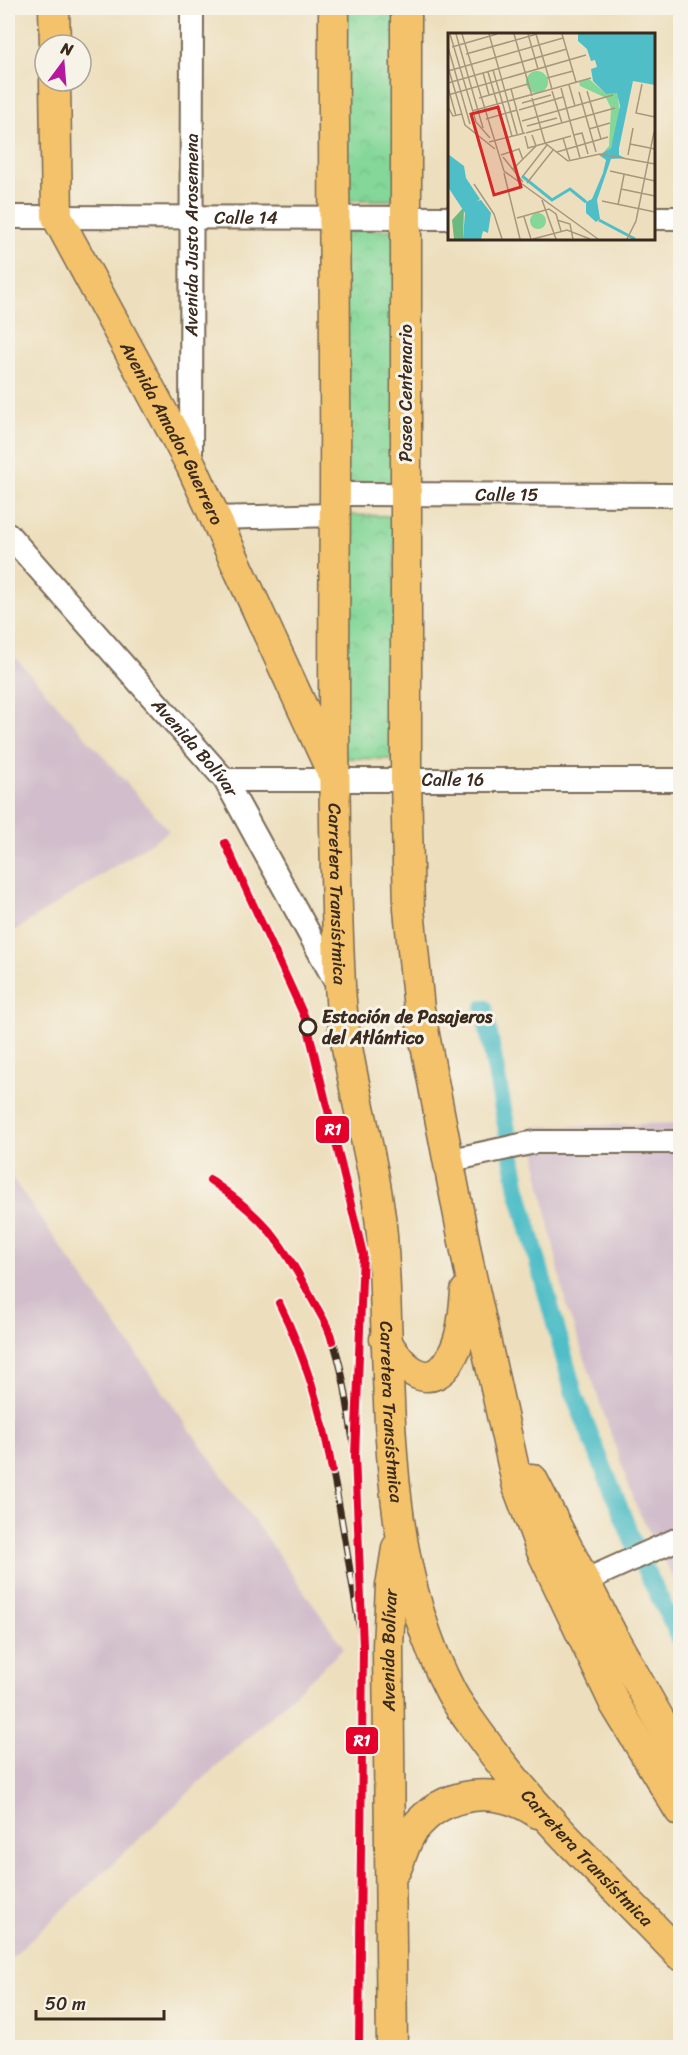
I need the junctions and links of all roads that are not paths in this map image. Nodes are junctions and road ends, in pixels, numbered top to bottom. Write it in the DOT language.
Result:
graph roads {
  1 [pos="54,8"];
  2 [pos="192,8"];
  3 [pos="334,8"];
  4 [pos="406,8"];
  5 [pos="55,33"];
  6 [pos="56,93"];
  7 [pos="8,217"];
  8 [pos="57,217"];
  9 [pos="192,218"];
  10 [pos="406,218"];
  11 [pos="448,218"];
  12 [pos="655,218"];
  13 [pos="681,218"];
  14 [pos="333,219"];
  15 [pos="192,465"];
  16 [pos="406,494"];
  17 [pos="681,495"];
  18 [pos="335,504"];
  19 [pos="214,518"];
  20 [pos="8,534"];
  21 [pos="335,779"];
  22 [pos="406,779"];
  23 [pos="225,780"];
  24 [pos="681,780"];
  25 [pos="340,990"];
  26 [pos="681,1142"];
  27 [pos="447,1161"];
  28 [pos="469,1267"];
  29 [pos="385,1340"];
  30 [pos="501,1418"];
  31 [pos="400,1533"];
  32 [pos="681,1538"];
  33 [pos="597,1576"];
  34 [pos="681,1756"];
  35 [pos="681,1811"];
  36 [pos="549,1820"];
  37 [pos="392,1877"];
  38 [pos="680,1954"];
  39 [pos="392,2048"];
  1 -- 5 [label="main road"];
  2 -- 9 [label="street, Avenida Justo Arosemena"];
  3 -- 14 [label="main road"];
  4 -- 10 [label="main road, Paseo Centenario"];
  6 -- 8 [label="main road, Avenida Amador Guerrero"];
  7 -- 8 [label="street, Calle 14"];
  8 -- 9 [label="street, Calle 14"];
  8 -- 15 [label="main road, Avenida Amador Guerrero"];
  9 -- 14 [label="street, Calle 14"];
  9 -- 15 [label="street, Avenida Justo Arosemena"];
  10 -- 11 [label="street, Calle 14"];
  10 -- 14 [label="street, Calle 14"];
  10 -- 16 [label="main road, Paseo Centenario"];
  12 -- 13 [label="street"];
  14 -- 18 [label="main road"];
  15 -- 19 [label="main road, Avenida Amador Guerrero"];
  16 -- 17 [label="street, Calle 15"];
  16 -- 18 [label="street, Calle 15"];
  16 -- 22 [label="main road, Paseo Centenario"];
  18 -- 19 [label="street, Calle 15"];
  18 -- 21 [label="main road"];
  19 -- 21 [label="main road, Avenida Amador Guerrero"];
  20 -- 23 [label="street, Avenida Bolívar"];
  21 -- 22 [label="street, Calle 16"];
  21 -- 23 [label="street, Calle 16"];
  21 -- 25 [label="main road, Carretera Transístmica"];
  22 -- 24 [label="street, Calle 16"];
  22 -- 27 [label="main road"];
  23 -- 25 [label="street, Avenida Bolívar"];
  25 -- 29 [label="main road, Carretera Transístmica"];
  26 -- 27 [label="street"];
  27 -- 28 [label="main road"];
  28 -- 29 [label="main road"];
  28 -- 30 [label="main road"];
  29 -- 31 [label="main road, Carretera Transístmica"];
  30 -- 33 [label="main road"];
  30 -- 35 [label="main road"];
  31 -- 36 [label="main road, Carretera Transístmica"];
  31 -- 37 [label="main road, Avenida Bolívar"];
  32 -- 33 [label="street"];
  33 -- 34 [label="main road"];
  36 -- 37 [label="main road, Avenida Bolívar"];
  36 -- 38 [label="main road, Carretera Transístmica"];
  37 -- 39 [label="main road, Avenida Bolívar"];
}
